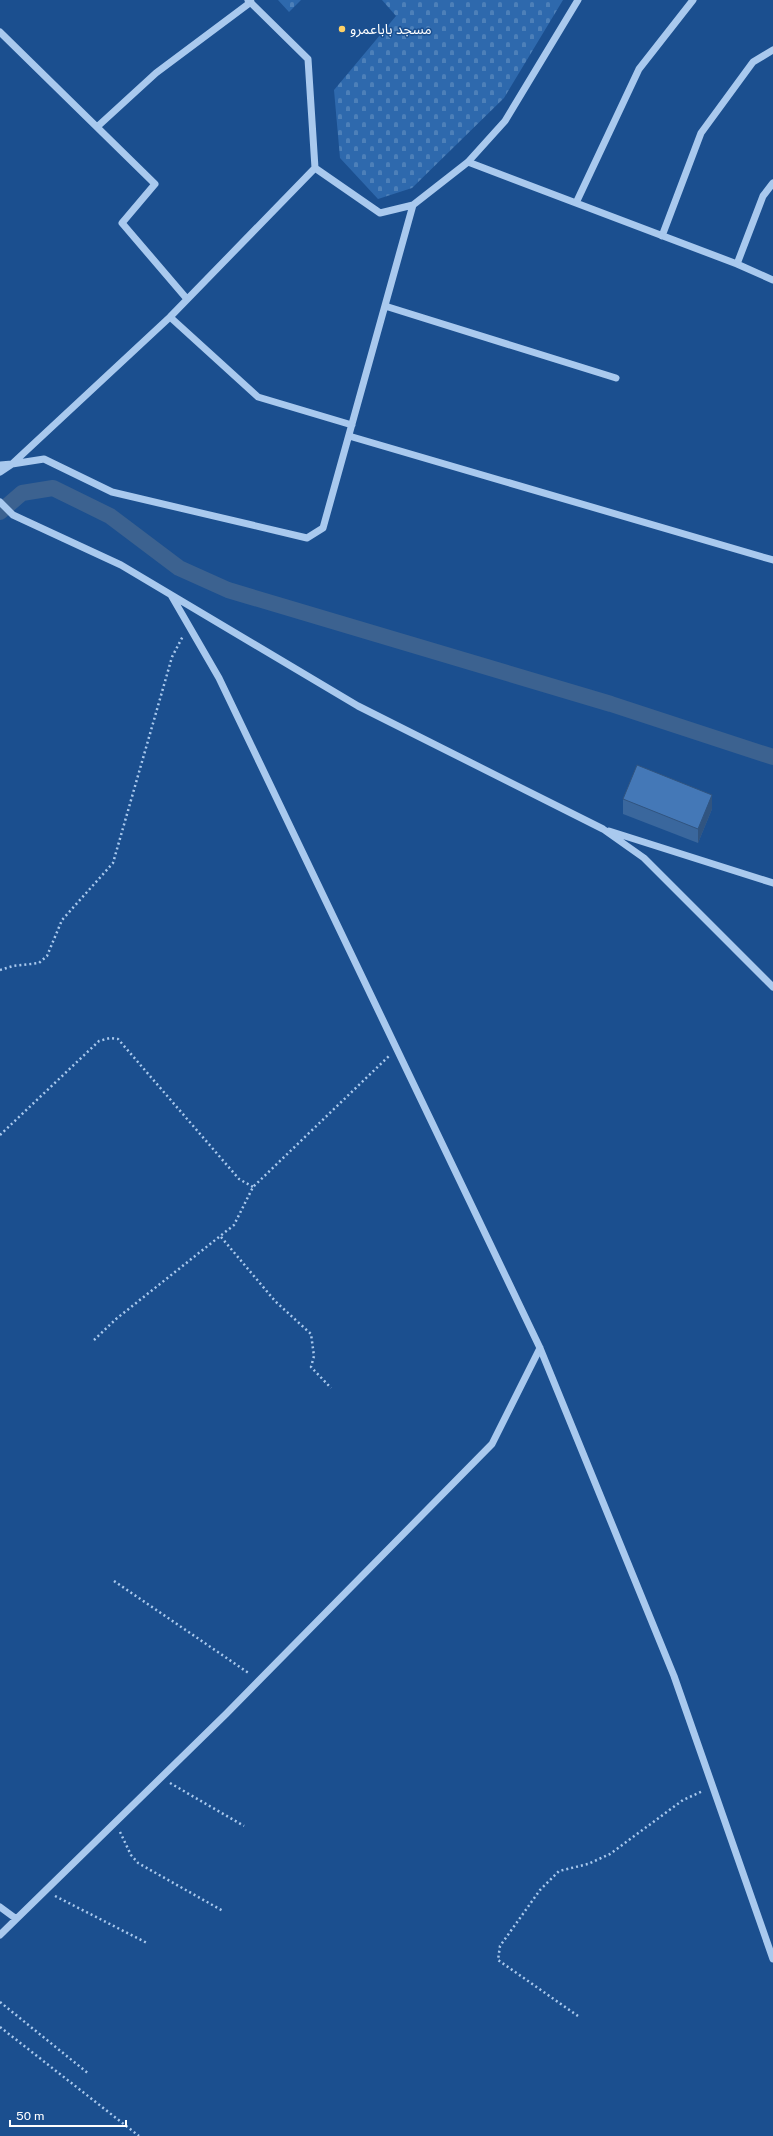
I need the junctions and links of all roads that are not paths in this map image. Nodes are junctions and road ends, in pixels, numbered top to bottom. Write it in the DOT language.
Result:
graph roads {
  1 [pos="578,0"];
  2 [pos="693,0"];
  3 [pos="250,1"];
  4 [pos="3,35"];
  5 [pos="0,44"];
  6 [pos="773,50"];
  7 [pos="97,127"];
  8 [pos="468,162"];
  9 [pos="315,168"];
  10 [pos="773,183"];
  11 [pos="576,203"];
  12 [pos="412,205"];
  13 [pos="662,236"];
  14 [pos="737,264"];
  15 [pos="773,280"];
  16 [pos="188,299"];
  17 [pos="385,306"];
  18 [pos="170,317"];
  19 [pos="616,378"];
  20 [pos="352,425"];
  21 [pos="349,436"];
  22 [pos="12,464"];
  23 [pos="0,465"];
  24 [pos="0,472"];
  25 [pos="0,502"];
  26 [pos="773,560"];
  27 [pos="171,595"];
  28 [pos="604,829"];
  29 [pos="773,883"];
  30 [pos="773,987"];
  31 [pos="540,1348"];
  32 [pos="0,1907"];
  33 [pos="15,1918"];
  34 [pos="0,1935"];
  35 [pos="773,1958"];
  1 -- 8 [label="street"];
  2 -- 11 [label="street"];
  3 -- 7 [label="street"];
  3 -- 9 [label="street"];
  4 -- 5 [label="street"];
  4 -- 7 [label="street"];
  6 -- 13 [label="street"];
  7 -- 16 [label="street"];
  8 -- 11 [label="street"];
  8 -- 12 [label="street"];
  9 -- 12 [label="street"];
  9 -- 16 [label="street"];
  10 -- 14 [label="street"];
  11 -- 13 [label="street"];
  12 -- 17 [label="street"];
  13 -- 14 [label="street"];
  14 -- 15 [label="street"];
  16 -- 18 [label="street"];
  17 -- 19 [label="street"];
  17 -- 20 [label="street"];
  18 -- 20 [label="street"];
  18 -- 22 [label="street"];
  20 -- 21 [label="street"];
  21 -- 22 [label="street"];
  21 -- 26 [label="street"];
  22 -- 23 [label="street"];
  22 -- 24 [label="street"];
  25 -- 27 [label="street"];
  27 -- 28 [label="street"];
  27 -- 31 [label="street"];
  28 -- 29 [label="street"];
  28 -- 30 [label="street"];
  31 -- 33 [label="street"];
  31 -- 35 [label="street"];
  32 -- 33 [label="street"];
  33 -- 34 [label="street"];
}
